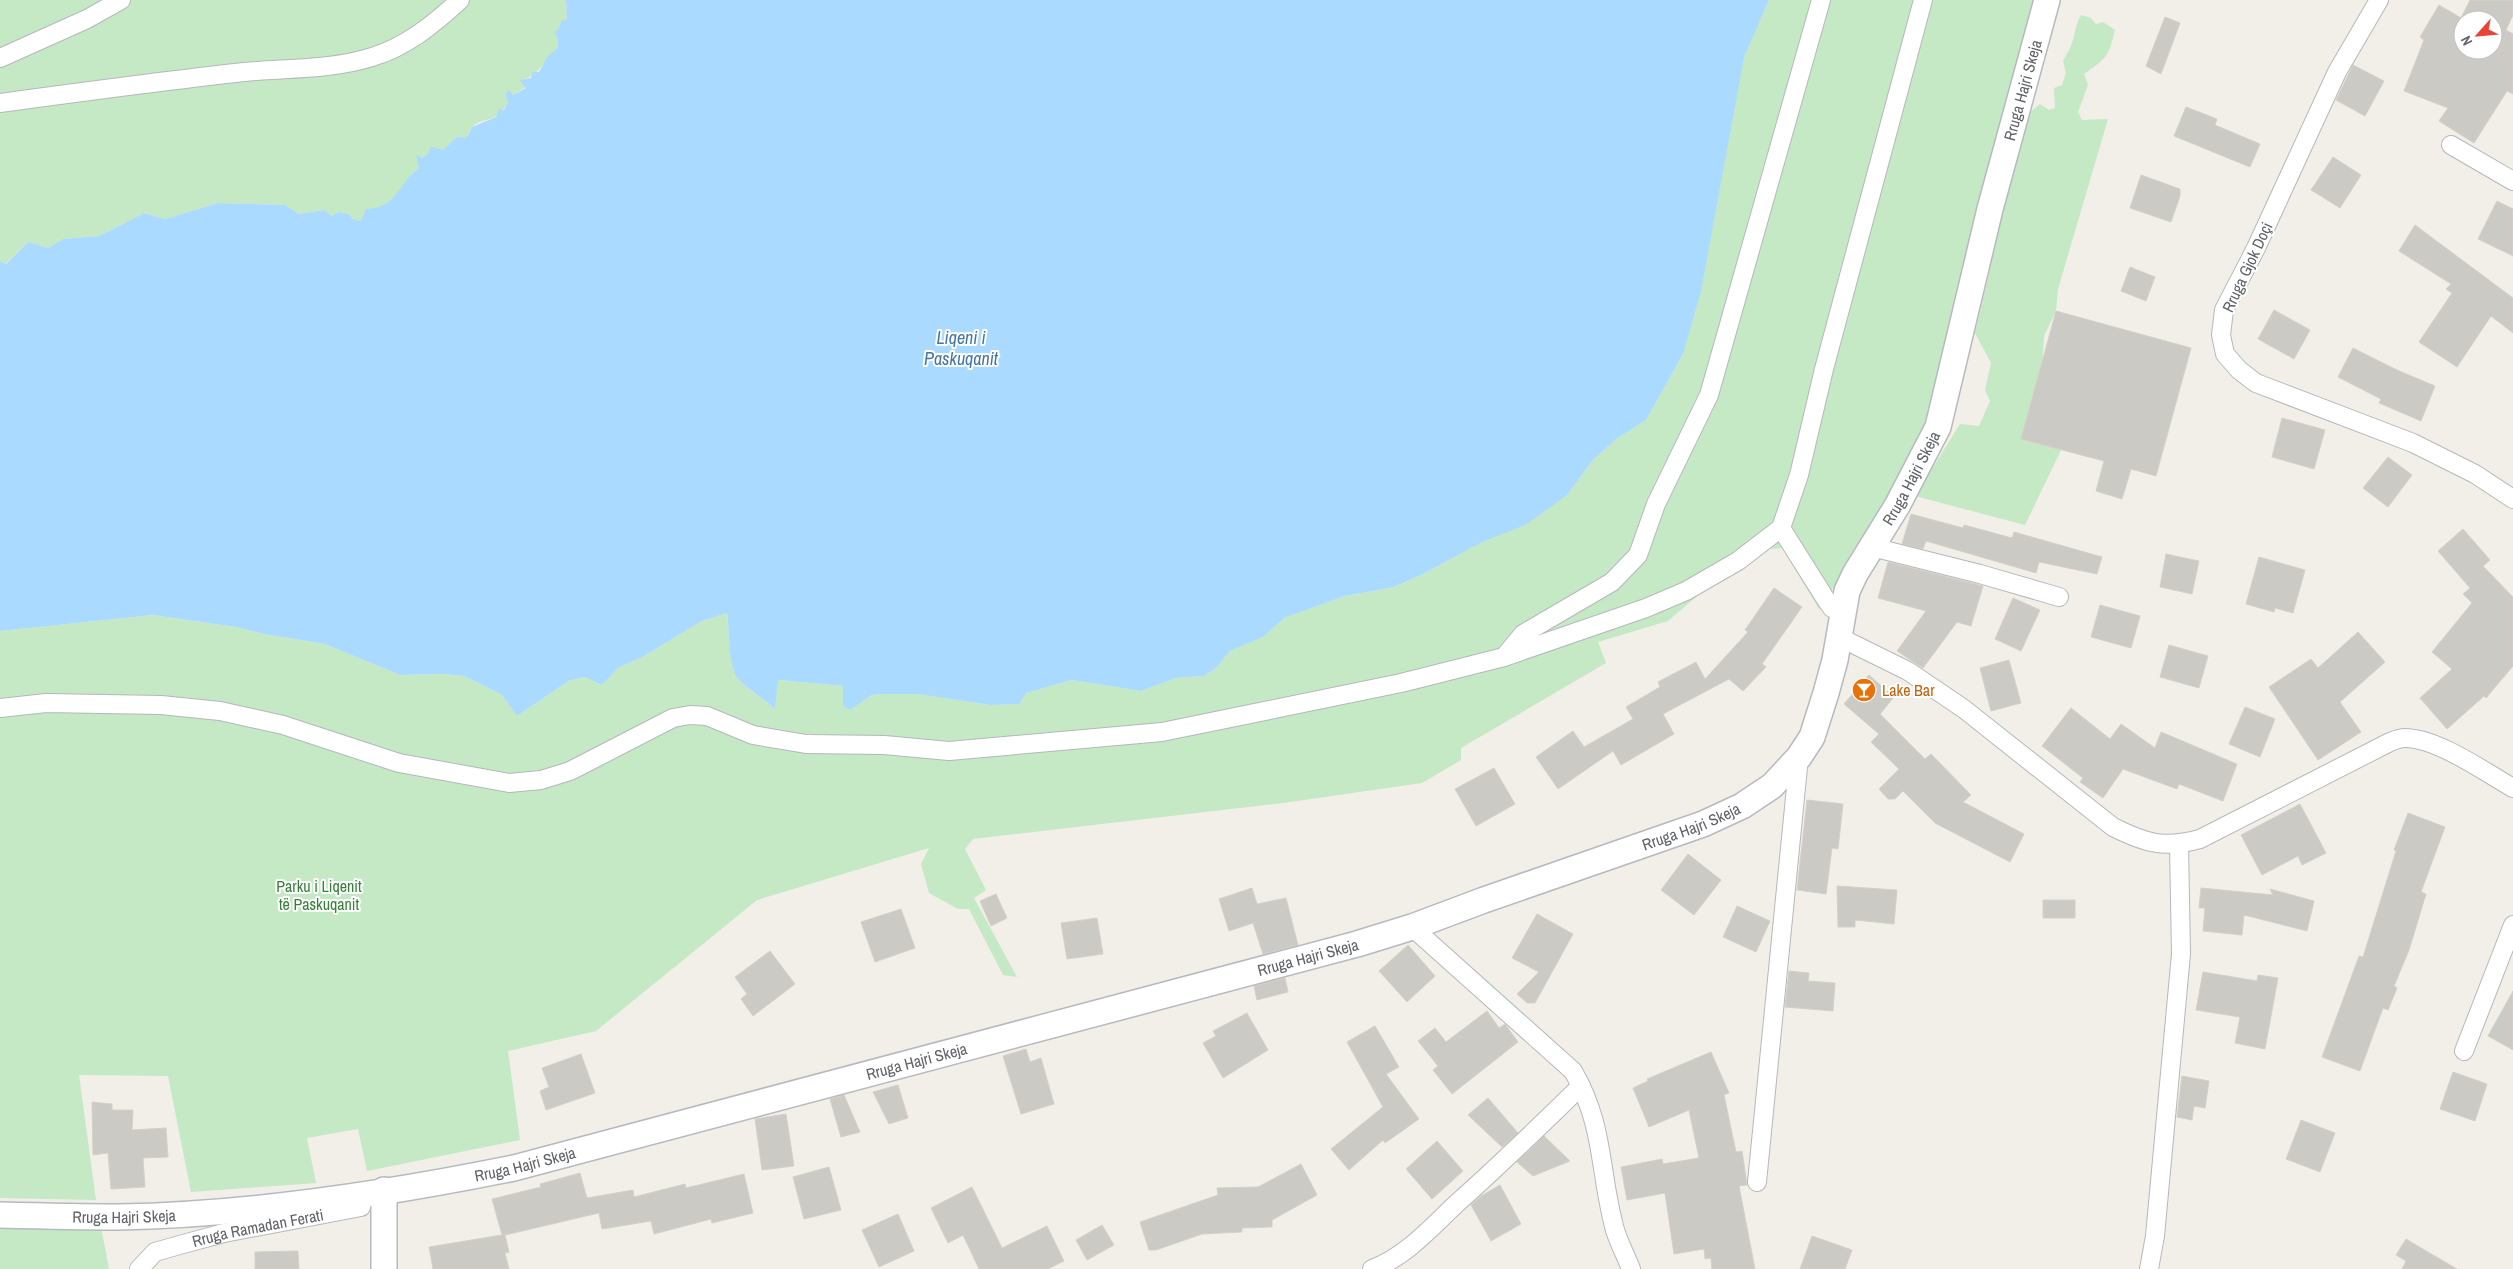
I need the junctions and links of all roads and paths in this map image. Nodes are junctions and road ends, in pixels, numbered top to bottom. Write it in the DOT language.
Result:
graph roads {
  1 [pos="121,0"];
  2 [pos="460,0"];
  3 [pos="1821,0"];
  4 [pos="1923,0"];
  5 [pos="2047,0"];
  6 [pos="2379,0"];
  7 [pos="0,58"];
  8 [pos="0,103"];
  9 [pos="2451,145"];
  10 [pos="2513,181"];
  11 [pos="2513,499"];
  12 [pos="1781,528"];
  13 [pos="1872,547"];
  14 [pos="2059,597"];
  15 [pos="1834,606"];
  16 [pos="1839,637"];
  17 [pos="1504,657"];
  18 [pos="0,708"];
  19 [pos="1799,756"];
  20 [pos="2513,788"];
  21 [pos="2180,845"];
  22 [pos="2513,925"];
  23 [pos="1412,927"];
  24 [pos="2464,1051"];
  25 [pos="1581,1086"];
  26 [pos="1756,1182"];
  27 [pos="384,1197"];
  28 [pos="0,1215"];
  29 [pos="139,1269"];
  30 [pos="384,1269"];
  31 [pos="1372,1269"];
  32 [pos="1631,1269"];
  33 [pos="2149,1269"];
  1 -- 7 [label="street"];
  2 -- 8 [label="street"];
  3 -- 17 [label="street"];
  4 -- 12 [label="street"];
  5 -- 13 [label="street, Rruga Hajri Skeja"];
  6 -- 11 [label="street, Rruga Gjok Doçi"];
  9 -- 10 [label="street"];
  12 -- 15 [label="street"];
  12 -- 17 [label="street"];
  13 -- 14 [label="street"];
  13 -- 15 [label="street, Rruga Hajri Skeja"];
  15 -- 16 [label="street, Rruga Hajri Skeja"];
  16 -- 19 [label="street, Rruga Hajri Skeja"];
  16 -- 21 [label="street"];
  17 -- 18 [label="street"];
  19 -- 23 [label="street, Rruga Hajri Skeja"];
  19 -- 26 [label="street"];
  20 -- 21 [label="street"];
  21 -- 33 [label="street"];
  22 -- 24 [label="street"];
  23 -- 25 [label="street"];
  23 -- 27 [label="street, Rruga Hajri Skeja"];
  25 -- 31 [label="street"];
  25 -- 32 [label="street"];
  27 -- 28 [label="street, Rruga Hajri Skeja"];
  27 -- 29 [label="street, Rruga Ramadan Ferati"];
  27 -- 30 [label="street"];
}
